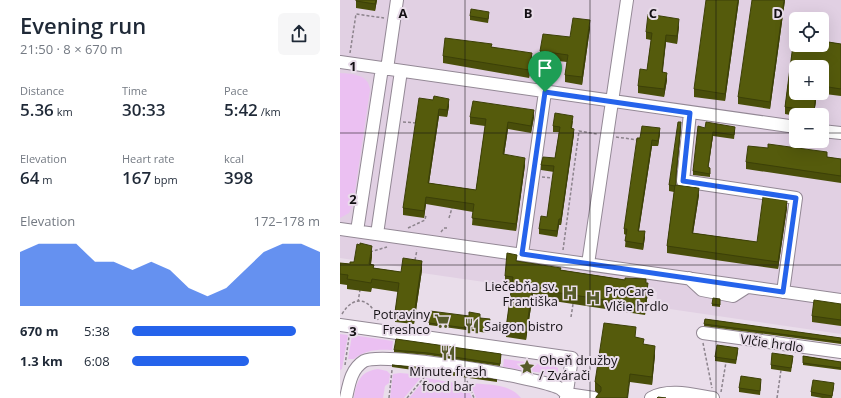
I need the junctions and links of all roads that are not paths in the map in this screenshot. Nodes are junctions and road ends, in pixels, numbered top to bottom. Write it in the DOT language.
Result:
graph roads {
  1 [pos="397,0"];
  2 [pos="627,0"];
  3 [pos="345,59"];
  4 [pos="385,69"];
  5 [pos="401,71"];
  6 [pos="545,92"];
  7 [pos="612,102"];
  8 [pos="690,113"];
  9 [pos="789,126"];
  10 [pos="829,132"];
  11 [pos="841,133"];
  12 [pos="340,229"];
  13 [pos="357,231"];
  14 [pos="377,234"];
  15 [pos="522,254"];
  16 [pos="588,264"];
  17 [pos="783,292"];
  18 [pos="841,300"];
  19 [pos="341,321"];
  20 [pos="703,333"];
  21 [pos="841,352"];
  22 [pos="713,395"];
  23 [pos="567,396"];
  24 [pos="682,396"];
  25 [pos="346,398"];
  26 [pos="594,398"];
  27 [pos="651,398"];
  1 -- 4 [label="street"];
  2 -- 7 [label="street"];
  3 -- 4 [label="street"];
  4 -- 5 [label="street"];
  4 -- 13 [label="street"];
  5 -- 6 [label="street"];
  5 -- 14 [label="street"];
  6 -- 7 [label="street"];
  6 -- 15 [label="street"];
  7 -- 8 [label="street"];
  7 -- 16 [label="street"];
  8 -- 9 [label="street"];
  8 -- 17 [label="street"];
  10 -- 11 [label="street"];
  12 -- 13 [label="street"];
  13 -- 14 [label="street"];
  14 -- 15 [label="street"];
  15 -- 16 [label="street"];
  16 -- 17 [label="street"];
  17 -- 18 [label="street"];
  19 -- 23 [label="street"];
  20 -- 21 [label="street, Vlčie hrdlo"];
  22 -- 24 [label="street"];
  23 -- 25 [label="street"];
  23 -- 26 [label="street"];
  24 -- 27 [label="street"];
}
